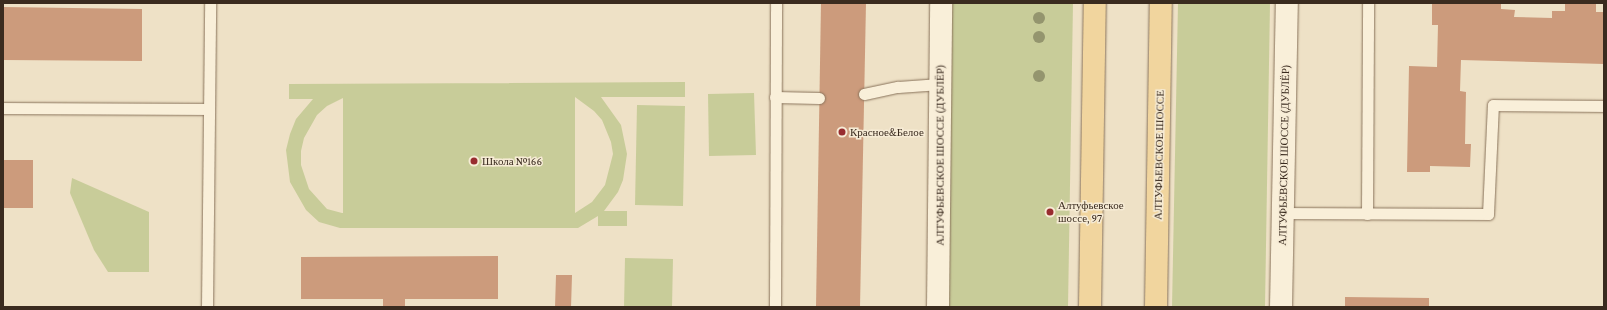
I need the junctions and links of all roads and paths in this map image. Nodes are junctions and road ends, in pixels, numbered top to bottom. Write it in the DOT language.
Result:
graph roads {
  1 [pos="210,3"];
  2 [pos="776,3"];
  3 [pos="941,3"];
  4 [pos="1095,3"];
  5 [pos="1161,3"];
  6 [pos="1287,3"];
  7 [pos="1368,3"];
  8 [pos="940,84"];
  9 [pos="864,94"];
  10 [pos="775,97"];
  11 [pos="819,98"];
  12 [pos="1604,106"];
  13 [pos="3,108"];
  14 [pos="209,109"];
  15 [pos="1283,214"];
  16 [pos="1367,214"];
  17 [pos="207,307"];
  18 [pos="776,307"];
  19 [pos="938,307"];
  20 [pos="1090,307"];
  21 [pos="1156,307"];
  22 [pos="1281,307"];
  1 -- 14 [label="lane"];
  2 -- 10 [label="lane"];
  3 -- 8 [label="street, АЛТУФЬЕВСКОЕ ШОССЕ (ДУБЛЁР)"];
  4 -- 20 [label="main road"];
  5 -- 21 [label="main road, АЛТУФЬЕВСКОЕ ШОССЕ"];
  6 -- 15 [label="street, АЛТУФЬЕВСКОЕ ШОССЕ (ДУБЛЁР)"];
  7 -- 16 [label="lane"];
  8 -- 9 [label="lane"];
  8 -- 19 [label="street, АЛТУФЬЕВСКОЕ ШОССЕ (ДУБЛЁР)"];
  10 -- 11 [label="lane"];
  10 -- 18 [label="lane"];
  12 -- 16 [label="lane"];
  13 -- 14 [label="lane"];
  14 -- 17 [label="lane"];
  15 -- 16 [label="lane"];
  15 -- 22 [label="street, АЛТУФЬЕВСКОЕ ШОССЕ (ДУБЛЁР)"];
}
